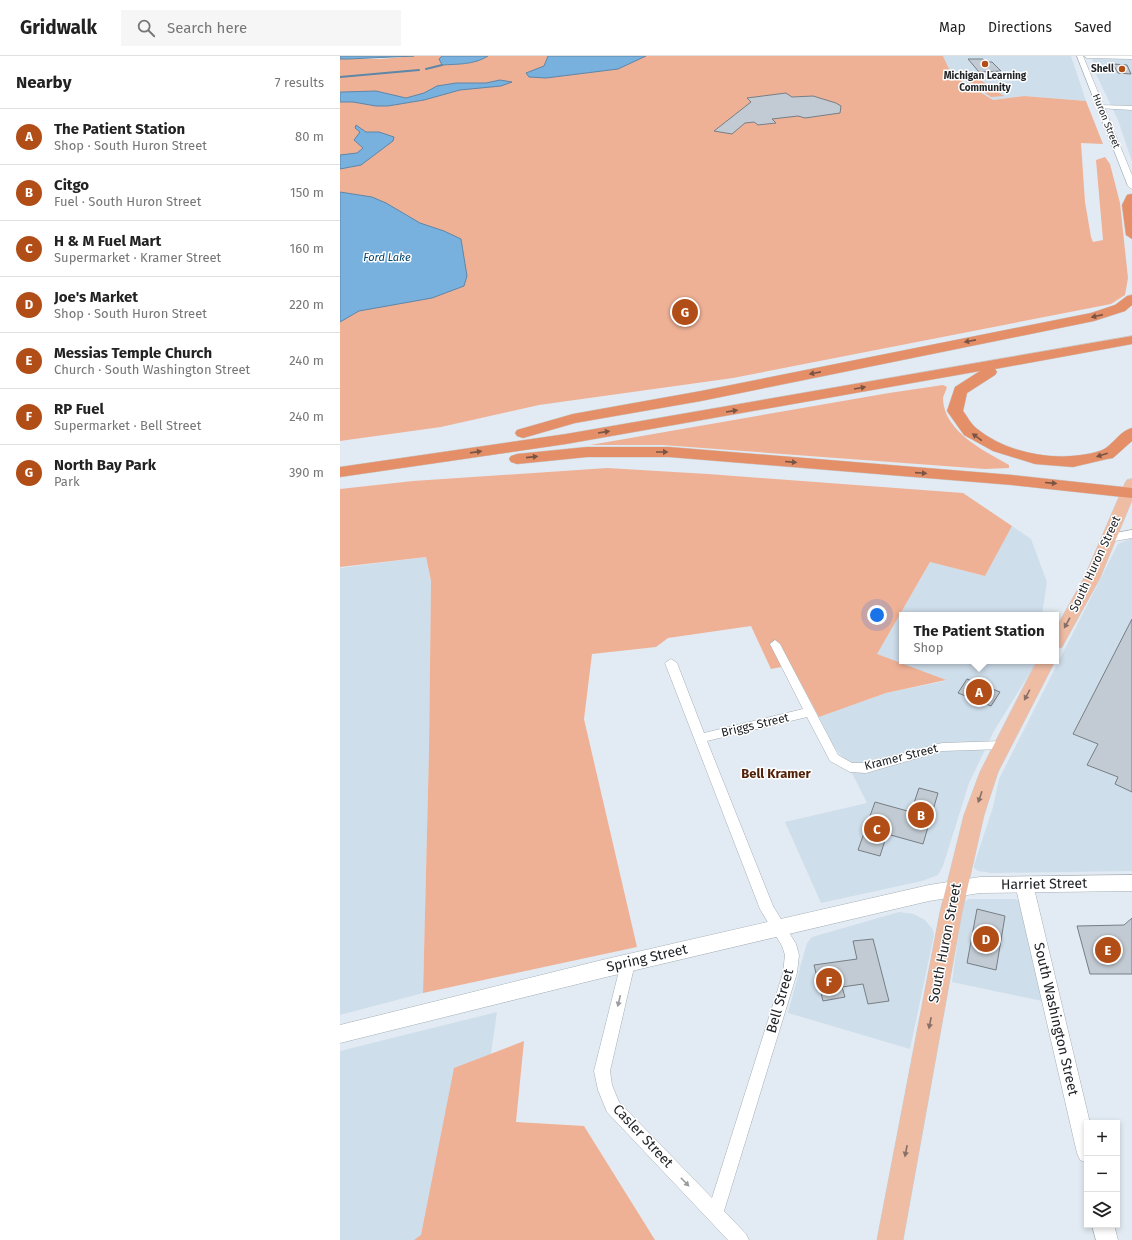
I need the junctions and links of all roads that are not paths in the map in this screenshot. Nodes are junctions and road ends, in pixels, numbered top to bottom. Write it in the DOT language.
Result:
graph roads {
  1 [pos="1080,56"];
  2 [pos="1087,56"];
  3 [pos="1132,57"];
  4 [pos="1100,107"];
  5 [pos="1132,108"];
  6 [pos="1132,193"];
  7 [pos="1132,235"];
  8 [pos="1132,299"];
  9 [pos="1132,327"];
  10 [pos="1132,340"];
  11 [pos="1051,354"];
  12 [pos="1132,432"];
  13 [pos="523,433"];
  14 [pos="340,459"];
  15 [pos="340,472"];
  16 [pos="340,476"];
  17 [pos="1130,490"];
  18 [pos="1132,534"];
  19 [pos="1109,538"];
  20 [pos="1059,638"];
  21 [pos="775,644"];
  22 [pos="671,663"];
  23 [pos="1044,664"];
  24 [pos="810,712"];
  25 [pos="700,738"];
  26 [pos="1003,745"];
  27 [pos="1024,884"];
  28 [pos="1132,884"];
  29 [pos="955,888"];
  30 [pos="779,927"];
  31 [pos="628,963"];
  32 [pos="340,1034"];
  33 [pos="1084,1140"];
  34 [pos="715,1214"];
  35 [pos="1104,1228"];
  36 [pos="740,1240"];
  37 [pos="890,1240"];
  38 [pos="1107,1240"];
  1 -- 4 [label="main road, Huron Street"];
  2 -- 3 [label="street"];
  4 -- 5 [label="street"];
  4 -- 6 [label="main road, Huron Street"];
  6 -- 7 [label="highway"];
  8 -- 13 [label="highway, one-way"];
  9 -- 13 [label="highway"];
  10 -- 11 [label="highway"];
  12 -- 11 [label="highway, one-way"];
  15 -- 11 [label="highway, one-way"];
  13 -- 14 [label="highway"];
  16 -- 17 [label="highway, one-way"];
  17 -- 19 [label="main road, South Huron Street"];
  18 -- 19 [label="street"];
  19 -- 20 [label="main road, South Huron Street, one-way"];
  21 -- 24 [label="street, Kramer Street"];
  22 -- 25 [label="street, Bell Street"];
  23 -- 26 [label="main road, South Huron Street, one-way"];
  24 -- 25 [label="street, Briggs Street"];
  24 -- 26 [label="street, Kramer Street"];
  25 -- 30 [label="street, Bell Street"];
  26 -- 29 [label="main road, South Huron Street, one-way"];
  27 -- 28 [label="main road, Harriet Street"];
  27 -- 29 [label="main road, Harriet Street"];
  27 -- 33 [label="street, South Washington Street"];
  29 -- 30 [label="main road, Spring Street"];
  29 -- 37 [label="main road, South Huron Street, one-way"];
  30 -- 31 [label="main road, Spring Street"];
  30 -- 34 [label="street, Bell Street"];
  31 -- 32 [label="main road, Spring Street"];
  31 -- 34 [label="street, Casler Street, one-way"];
  34 -- 36 [label="street, Casler Street"];
  35 -- 38 [label="street"];
}
